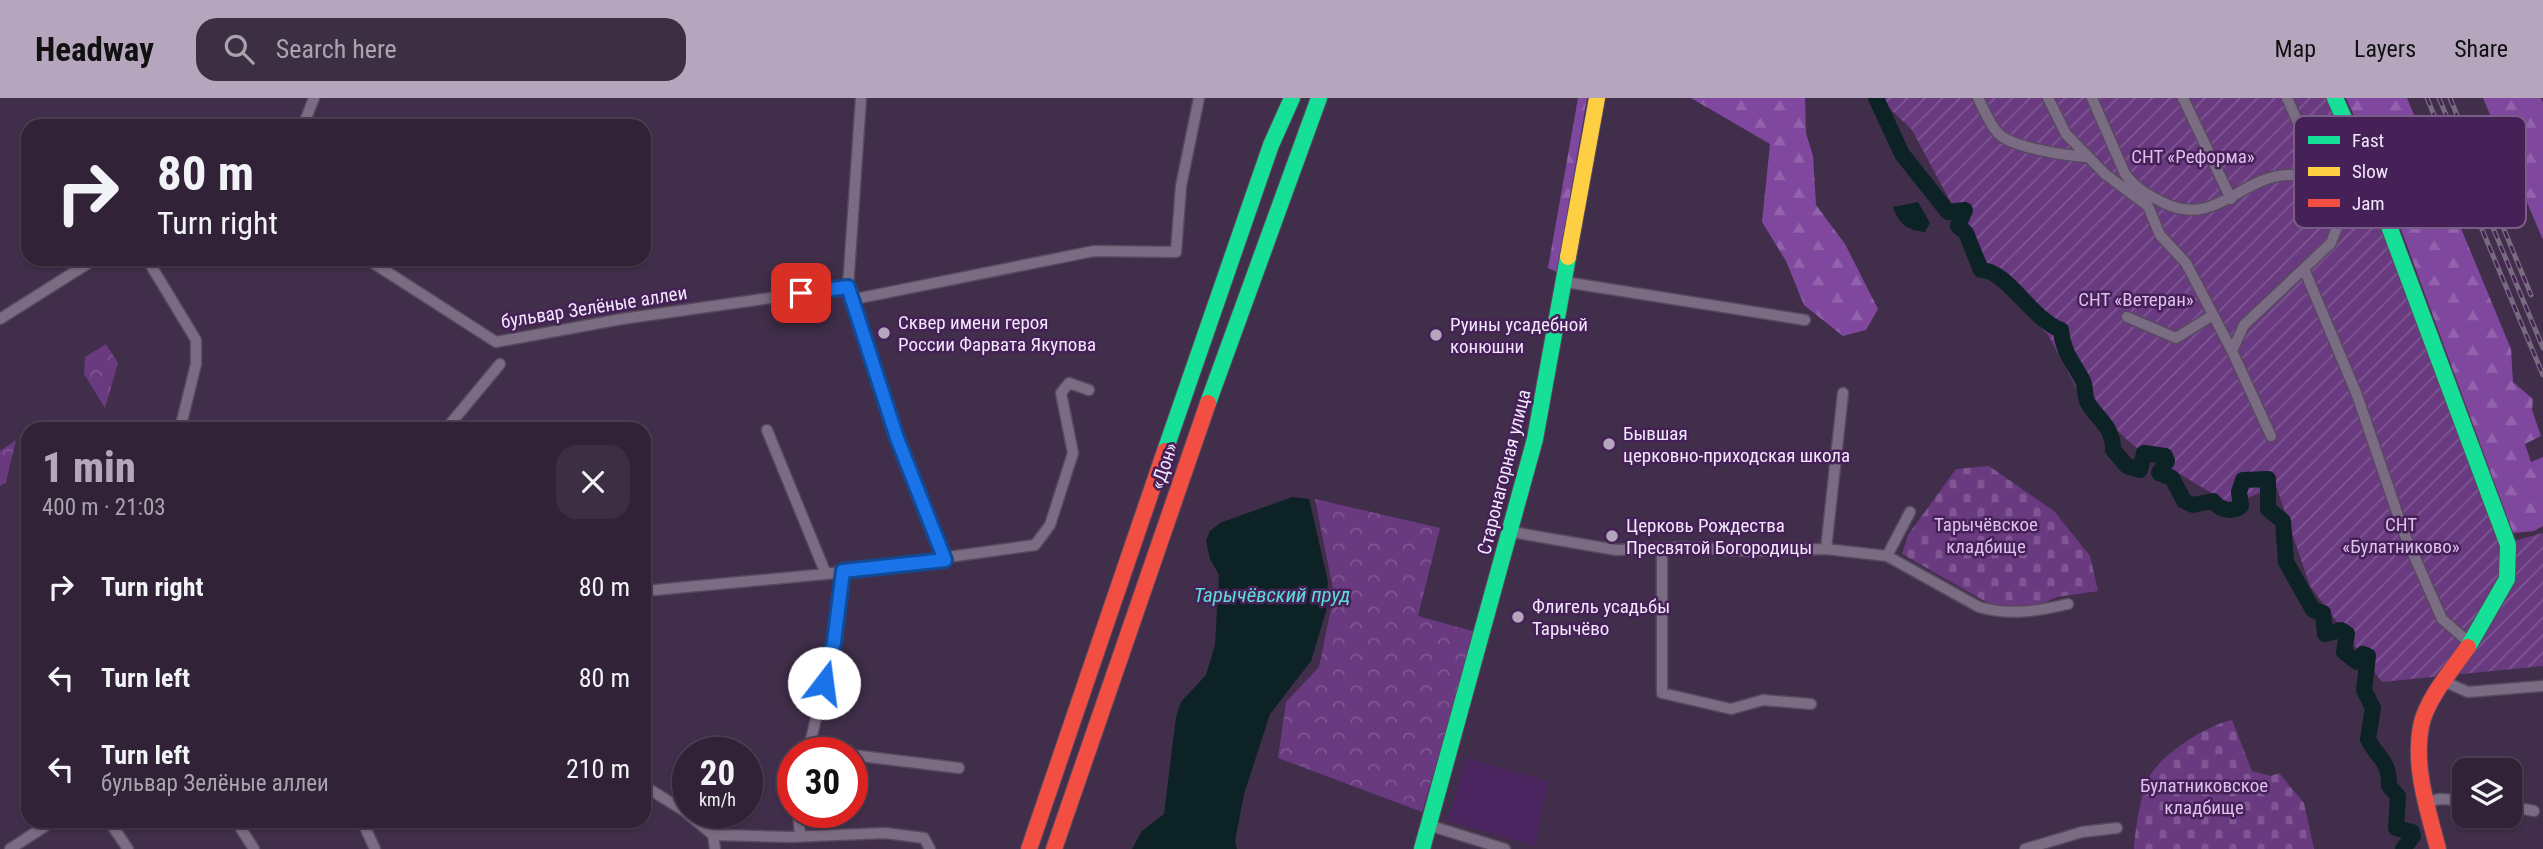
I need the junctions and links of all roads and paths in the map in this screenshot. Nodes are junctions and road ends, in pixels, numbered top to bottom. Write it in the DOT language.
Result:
graph roads {
  1 [pos="314,98"];
  2 [pos="861,98"];
  3 [pos="1199,98"];
  4 [pos="1292,98"];
  5 [pos="1319,98"];
  6 [pos="1597,98"];
  7 [pos="1978,98"];
  8 [pos="2048,98"];
  9 [pos="2092,98"];
  10 [pos="2183,98"];
  11 [pos="2287,98"];
  12 [pos="2335,98"];
  13 [pos="2295,116"];
  14 [pos="2343,116"];
  15 [pos="306,119"];
  16 [pos="2086,157"];
  17 [pos="2294,175"];
  18 [pos="2231,199"];
  19 [pos="2337,228"];
  20 [pos="2388,228"];
  21 [pos="84,266"];
  22 [pos="151,266"];
  23 [pos="378,266"];
  24 [pos="2304,269"];
  25 [pos="1565,282"];
  26 [pos="848,287"];
  27 [pos="850,300"];
  28 [pos="2213,315"];
  29 [pos="2127,317"];
  30 [pos="0,319"];
  31 [pos="1805,320"];
  32 [pos="2232,351"];
  33 [pos="500,364"];
  34 [pos="1089,390"];
  35 [pos="1843,393"];
  36 [pos="182,422"];
  37 [pos="452,422"];
  38 [pos="767,430"];
  39 [pos="2271,436"];
  40 [pos="1910,512"];
  41 [pos="1512,531"];
  42 [pos="1662,549"];
  43 [pos="1826,549"];
  44 [pos="1886,555"];
  45 [pos="945,560"];
  46 [pos="843,571"];
  47 [pos="826,574"];
  48 [pos="651,590"];
  49 [pos="2068,604"];
  50 [pos="2471,644"];
  51 [pos="2443,681"];
  52 [pos="2543,686"];
  53 [pos="1811,705"];
  54 [pos="811,737"];
  55 [pos="868,757"];
  56 [pos="959,768"];
  57 [pos="651,790"];
  58 [pos="2452,800"];
  59 [pos="2426,803"];
  60 [pos="2522,808"];
  61 [pos="2534,811"];
  62 [pos="1428,825"];
  63 [pos="42,828"];
  64 [pos="114,828"];
  65 [pos="240,828"];
  66 [pos="365,828"];
  67 [pos="799,828"];
  68 [pos="2117,828"];
  69 [pos="713,835"];
  70 [pos="800,835"];
  71 [pos="10,849"];
  72 [pos="128,849"];
  73 [pos="254,849"];
  74 [pos="375,849"];
  75 [pos="715,849"];
  76 [pos="930,849"];
  77 [pos="1029,849"];
  78 [pos="1054,849"];
  79 [pos="1422,849"];
  80 [pos="1505,849"];
  81 [pos="2025,849"];
  82 [pos="2438,849"];
  1 -- 15 [label="street"];
  2 -- 26 [label="street"];
  3 -- 27 [label="street"];
  4 -- 77 [label="main road, «Дон»"];
  5 -- 78 [label="main road, «Дон»"];
  6 -- 25 [label="main road, Старонагорная улица"];
  7 -- 16 [label="street"];
  8 -- 16 [label="street"];
  9 -- 18 [label="street"];
  10 -- 18 [label="street"];
  11 -- 13 [label="street"];
  12 -- 14 [label="main road"];
  16 -- 28 [label="street"];
  17 -- 18 [label="street"];
  19 -- 24 [label="street"];
  20 -- 50 [label="main road"];
  21 -- 30 [label="street"];
  22 -- 36 [label="street"];
  23 -- 26 [label="street, бульвар Зелёные аллеи"];
  24 -- 32 [label="street"];
  24 -- 50 [label="street"];
  25 -- 31 [label="street"];
  25 -- 41 [label="main road, Старонагорная улица"];
  26 -- 27 [label="street"];
  27 -- 45 [label="street"];
  28 -- 29 [label="street"];
  28 -- 32 [label="street"];
  32 -- 39 [label="street"];
  33 -- 37 [label="street"];
  34 -- 45 [label="street"];
  35 -- 43 [label="street"];
  38 -- 47 [label="street"];
  40 -- 44 [label="street"];
  41 -- 42 [label="street"];
  41 -- 62 [label="main road, Старонагорная улица"];
  42 -- 43 [label="street"];
  42 -- 53 [label="street"];
  43 -- 44 [label="street"];
  44 -- 49 [label="street"];
  45 -- 46 [label="street"];
  46 -- 47 [label="street"];
  46 -- 54 [label="street"];
  47 -- 48 [label="street"];
  50 -- 51 [label="main road"];
  51 -- 52 [label="street"];
  51 -- 59 [label="main road"];
  55 -- 56 [label="street"];
  57 -- 69 [label="street"];
  58 -- 59 [label="street"];
  59 -- 82 [label="main road"];
  60 -- 61 [label="street"];
  62 -- 79 [label="main road, Старонагорная улица"];
  62 -- 80 [label="street"];
  63 -- 71 [label="street"];
  64 -- 72 [label="street"];
  65 -- 73 [label="street"];
  66 -- 74 [label="street"];
  67 -- 70 [label="street"];
  68 -- 81 [label="street"];
  69 -- 70 [label="street"];
  69 -- 75 [label="street"];
  70 -- 76 [label="street"];
}
